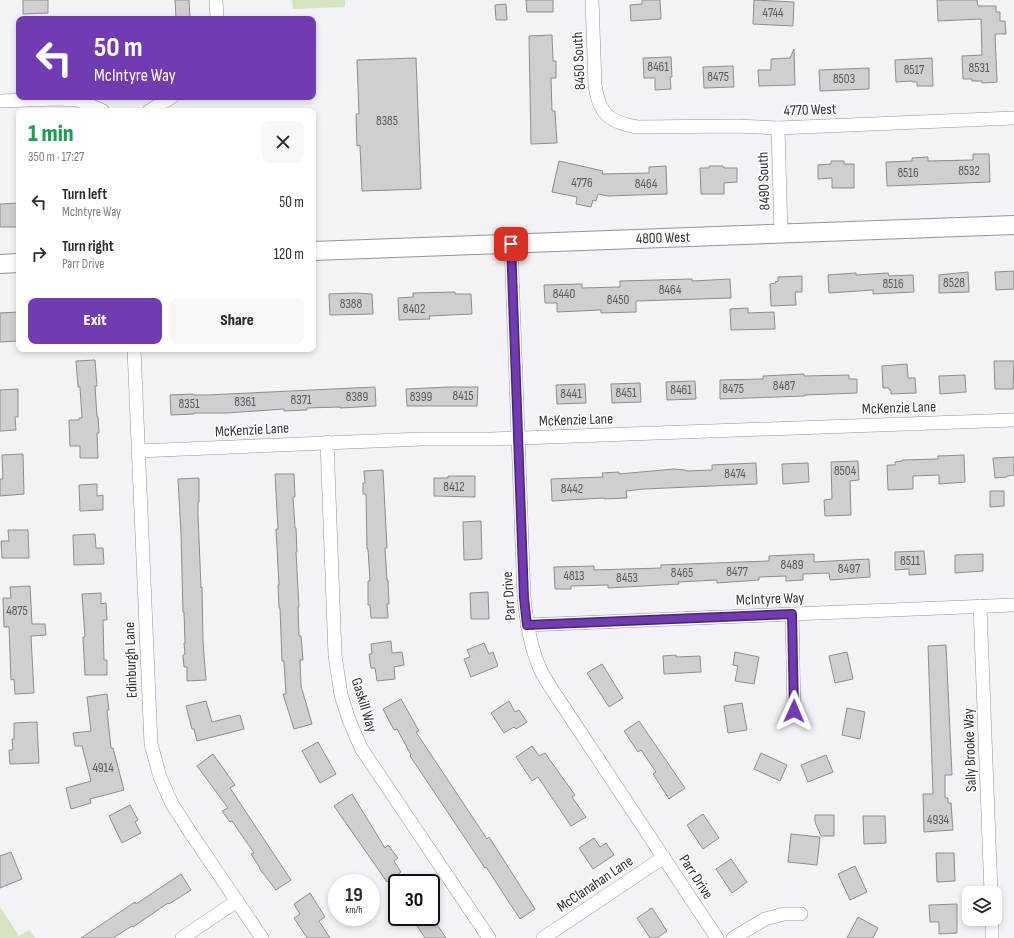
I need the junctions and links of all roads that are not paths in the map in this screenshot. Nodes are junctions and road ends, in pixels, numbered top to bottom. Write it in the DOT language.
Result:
graph roads {
  1 [pos="216,0"];
  2 [pos="592,0"];
  3 [pos="217,16"];
  4 [pos="28,100"];
  5 [pos="78,100"];
  6 [pos="167,100"];
  7 [pos="0,101"];
  8 [pos="96,108"];
  9 [pos="154,108"];
  10 [pos="609,118"];
  11 [pos="1014,118"];
  12 [pos="778,128"];
  13 [pos="1014,225"];
  14 [pos="781,233"];
  15 [pos="511,244"];
  16 [pos="316,251"];
  17 [pos="16,263"];
  18 [pos="0,264"];
  19 [pos="134,352"];
  20 [pos="1014,420"];
  21 [pos="518,438"];
  22 [pos="327,442"];
  23 [pos="138,451"];
  24 [pos="1014,605"];
  25 [pos="980,606"];
  26 [pos="792,614"];
  27 [pos="527,625"];
  28 [pos="794,711"];
  29 [pos="664,857"];
  30 [pos="991,886"];
  31 [pos="237,901"];
  32 [pos="801,914"];
  33 [pos="992,926"];
  34 [pos="182,938"];
  35 [pos="262,938"];
  36 [pos="489,938"];
  37 [pos="543,938"];
  38 [pos="717,938"];
  39 [pos="733,938"];
  40 [pos="992,938"];
  1 -- 3 [label="street"];
  2 -- 10 [label="street, 8450 South"];
  4 -- 7 [label="street"];
  5 -- 8 [label="street"];
  6 -- 9 [label="street"];
  10 -- 12 [label="street, 4770 West"];
  11 -- 12 [label="street, 4770 West"];
  12 -- 14 [label="street, 8490 South"];
  13 -- 14 [label="street, 4800 West"];
  14 -- 15 [label="street, 4800 West"];
  15 -- 16 [label="street, 4800 West"];
  15 -- 21 [label="street, Parr Drive"];
  17 -- 18 [label="street"];
  19 -- 23 [label="street, Edinburgh Lane"];
  20 -- 21 [label="street, McKenzie Lane"];
  21 -- 22 [label="street, McKenzie Lane"];
  21 -- 27 [label="street, Parr Drive"];
  22 -- 23 [label="street, McKenzie Lane"];
  22 -- 36 [label="street, Gaskill Way"];
  23 -- 31 [label="street, Edinburgh Lane"];
  24 -- 25 [label="street, McIntyre Way"];
  25 -- 26 [label="street, McIntyre Way"];
  25 -- 30 [label="street, Sally Brooke Way"];
  26 -- 27 [label="street, McIntyre Way"];
  26 -- 28 [label="street"];
  27 -- 29 [label="street, Parr Drive"];
  29 -- 37 [label="street, McClanahan Lane"];
  29 -- 38 [label="street, Parr Drive"];
  31 -- 34 [label="street"];
  31 -- 35 [label="street, Edinburgh Lane"];
  32 -- 39 [label="street"];
  33 -- 40 [label="street"];
}
